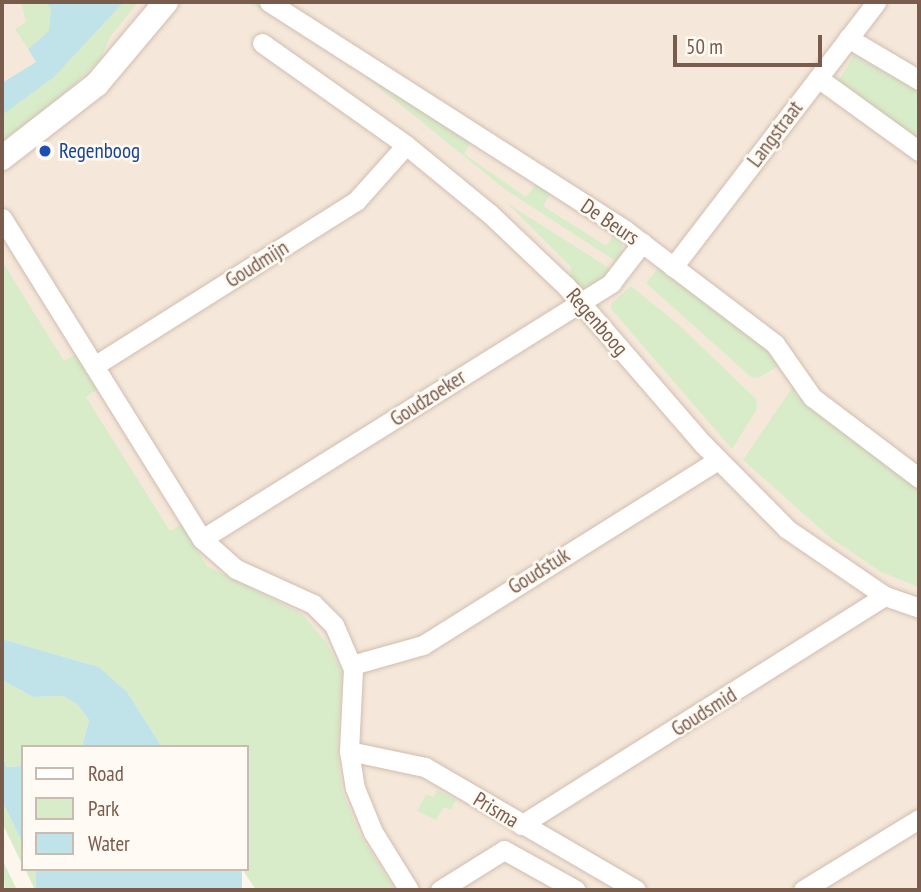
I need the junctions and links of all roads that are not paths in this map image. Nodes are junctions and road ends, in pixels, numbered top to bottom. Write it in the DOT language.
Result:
graph roads {
  1 [pos="166,2"];
  2 [pos="269,2"];
  3 [pos="876,2"];
  4 [pos="848,38"];
  5 [pos="262,43"];
  6 [pos="818,78"];
  7 [pos="919,80"];
  8 [pos="406,145"];
  9 [pos="919,151"];
  10 [pos="2,158"];
  11 [pos="2,218"];
  12 [pos="642,243"];
  13 [pos="673,267"];
  14 [pos="580,302"];
  15 [pos="94,366"];
  16 [pos="718,460"];
  17 [pos="919,478"];
  18 [pos="202,539"];
  19 [pos="885,596"];
  20 [pos="919,608"];
  21 [pos="352,664"];
  22 [pos="349,751"];
  23 [pos="919,819"];
  24 [pos="521,825"];
  25 [pos="409,890"];
  26 [pos="440,890"];
  27 [pos="576,890"];
  28 [pos="636,890"];
  29 [pos="803,890"];
  1 -- 10 [label="street"];
  2 -- 12 [label="street, De Beurs"];
  3 -- 4 [label="street, Langstraat"];
  4 -- 6 [label="street, Langstraat"];
  4 -- 7 [label="street"];
  5 -- 8 [label="street, Regenboog"];
  6 -- 9 [label="street"];
  6 -- 13 [label="street, Langstraat"];
  8 -- 14 [label="street, Regenboog"];
  8 -- 15 [label="street, Goudmijn"];
  11 -- 15 [label="street"];
  12 -- 13 [label="street, De Beurs"];
  12 -- 14 [label="street, Goudzoeker"];
  13 -- 17 [label="street, De Beurs"];
  14 -- 16 [label="street, Regenboog"];
  14 -- 18 [label="street, Goudzoeker"];
  15 -- 18 [label="street"];
  16 -- 19 [label="street, Regenboog"];
  16 -- 21 [label="street, Goudstuk"];
  18 -- 21 [label="street"];
  19 -- 20 [label="street, Regenboog"];
  19 -- 24 [label="street, Goudsmid"];
  21 -- 22 [label="street"];
  22 -- 24 [label="street, Prisma"];
  22 -- 25 [label="street"];
  23 -- 29 [label="street"];
  24 -- 28 [label="street, Prisma"];
  26 -- 27 [label="street, Prisma"];
}
